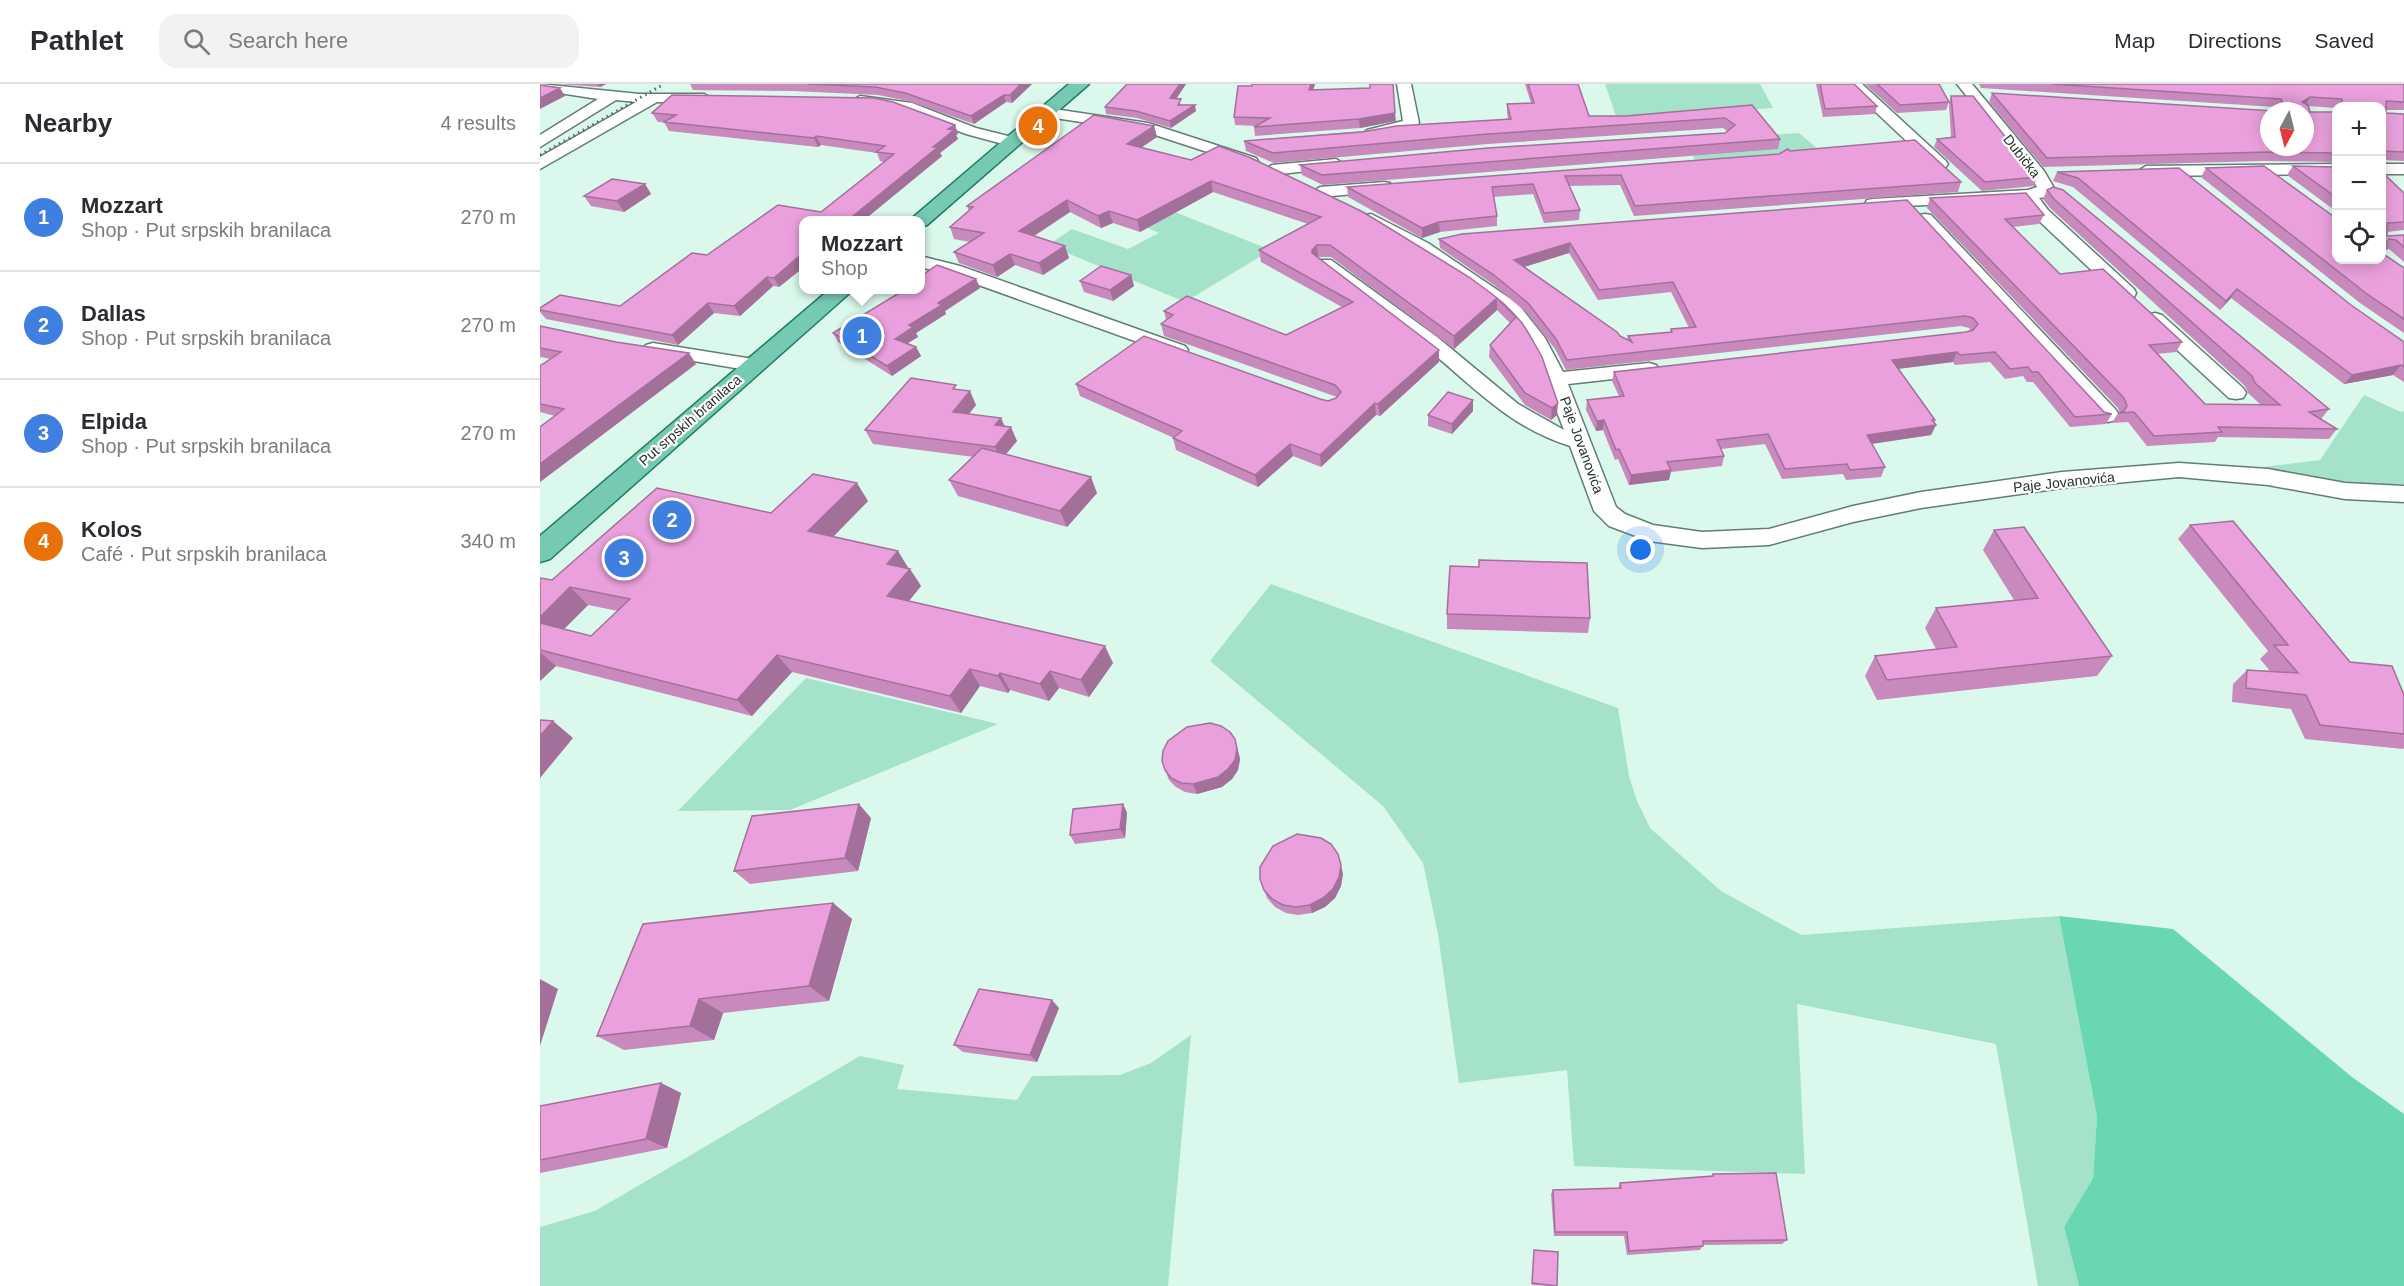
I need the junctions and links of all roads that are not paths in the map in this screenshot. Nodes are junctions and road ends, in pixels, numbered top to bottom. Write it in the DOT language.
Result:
graph roads {
  1 [pos="1080,84"];
  2 [pos="1404,84"];
  3 [pos="1853,84"];
  4 [pos="540,86"];
  5 [pos="1967,89"];
  6 [pos="1994,95"];
  7 [pos="612,96"];
  8 [pos="722,98"];
  9 [pos="652,99"];
  10 [pos="849,99"];
  11 [pos="1047,113"];
  12 [pos="1360,135"];
  13 [pos="540,141"];
  14 [pos="1014,142"];
  15 [pos="1246,144"];
  16 [pos="1218,149"];
  17 [pos="1352,163"];
  18 [pos="540,164"];
  19 [pos="2263,168"];
  20 [pos="2332,169"];
  21 [pos="2386,169"];
  22 [pos="1272,170"];
  23 [pos="2179,170"];
  24 [pos="2404,170"];
  25 [pos="2132,171"];
  26 [pos="1402,185"];
  27 [pos="2291,189"];
  28 [pos="2206,191"];
  29 [pos="1320,192"];
  30 [pos="2028,195"];
  31 [pos="1976,197"];
  32 [pos="1909,202"];
  33 [pos="1862,205"];
  34 [pos="925,217"];
  35 [pos="925,262"];
  36 [pos="1324,263"];
  37 [pos="837,294"];
  38 [pos="635,346"];
  39 [pos="1196,356"];
  40 [pos="753,365"];
  41 [pos="1673,366"];
  42 [pos="1558,379"];
  43 [pos="2236,393"];
  44 [pos="2108,415"];
  45 [pos="1579,442"];
  46 [pos="2404,494"];
  47 [pos="540,552"];
  1 -- 11 [label="main road"];
  2 -- 12 [label="street"];
  3 -- 31 [label="street"];
  4 -- 7 [label="street"];
  5 -- 6 [label="street"];
  5 -- 30 [label="street, Dubička"];
  7 -- 9 [label="street"];
  7 -- 13 [label="street"];
  8 -- 9 [label="street"];
  9 -- 18 [label="street"];
  10 -- 14 [label="street"];
  11 -- 14 [label="main road"];
  11 -- 16 [label="street, Paje Jovanovića"];
  14 -- 34 [label="main road"];
  15 -- 16 [label="street"];
  16 -- 22 [label="street, Paje Jovanovića"];
  17 -- 22 [label="street"];
  19 -- 20 [label="street"];
  19 -- 23 [label="street"];
  19 -- 27 [label="street"];
  21 -- 24 [label="street"];
  22 -- 29 [label="street, Paje Jovanovića"];
  23 -- 25 [label="street"];
  23 -- 28 [label="street"];
  26 -- 29 [label="street"];
  29 -- 42 [label="street, Paje Jovanovića"];
  30 -- 31 [label="street, Dubička"];
  30 -- 43 [label="street"];
  31 -- 32 [label="street, Dubička"];
  32 -- 33 [label="street, Dubička"];
  32 -- 44 [label="street"];
  35 -- 39 [label="street"];
  36 -- 45 [label="street"];
  37 -- 40 [label="main road, Put srpskih branilaca"];
  38 -- 40 [label="street"];
  40 -- 47 [label="main road, Put srpskih branilaca"];
  41 -- 42 [label="street"];
  42 -- 45 [label="street, Paje Jovanovića"];
  45 -- 46 [label="street, Paje Jovanovića"];
}
